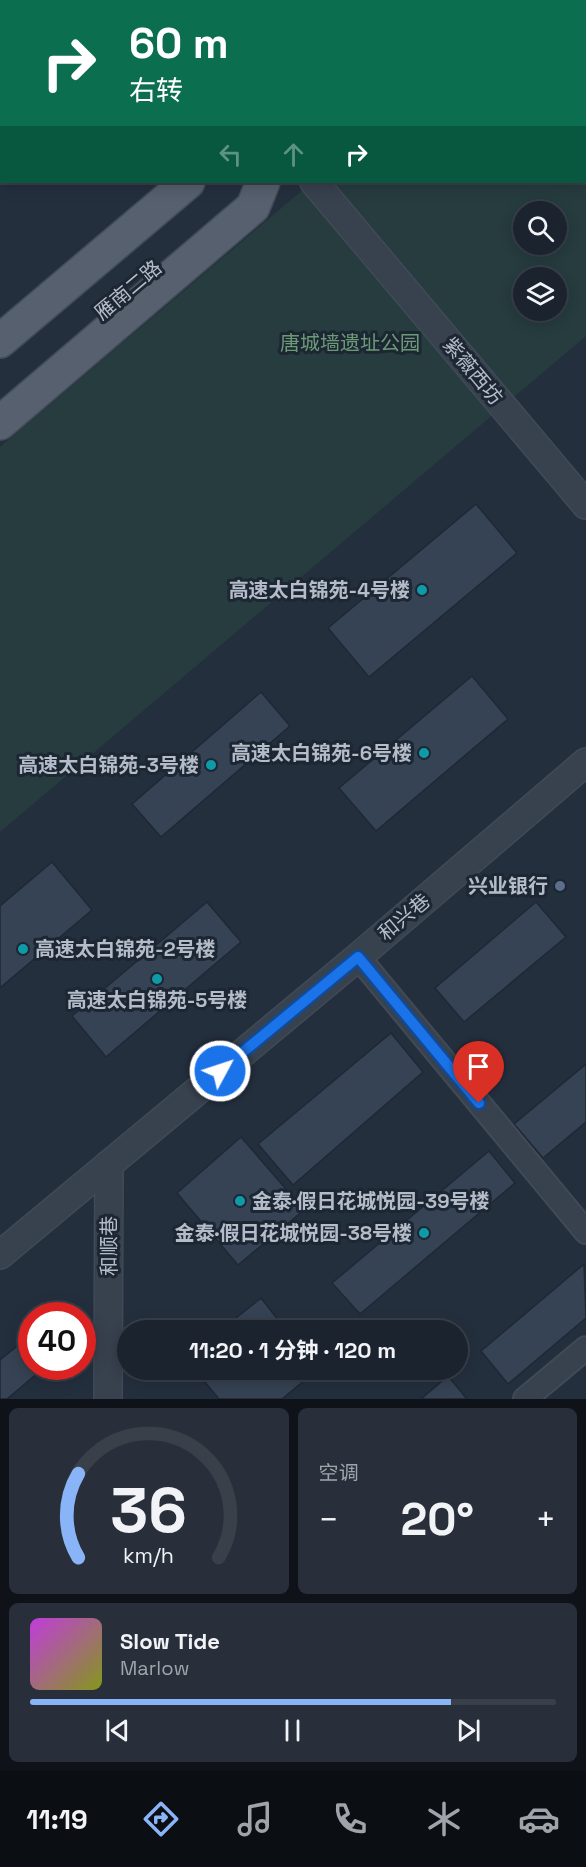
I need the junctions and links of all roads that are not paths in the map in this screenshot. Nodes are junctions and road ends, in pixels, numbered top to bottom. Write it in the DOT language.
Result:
graph roads {
  1 [pos="187,183"];
  2 [pos="254,183"];
  3 [pos="263,183"];
  4 [pos="315,183"];
  5 [pos="0,341"];
  6 [pos="0,398"];
  7 [pos="0,423"];
  8 [pos="586,505"];
  9 [pos="586,762"];
  10 [pos="358,957"];
  11 [pos="109,1164"];
  12 [pos="586,1232"];
  13 [pos="0,1255"];
  14 [pos="586,1348"];
  15 [pos="108,1399"];
  16 [pos="525,1399"];
  1 -- 5 [label="main road"];
  2 -- 6 [label="main road, 雁南二路"];
  3 -- 7 [label="main road"];
  4 -- 8 [label="street, 紫薇西坊"];
  9 -- 10 [label="street, 和兴巷"];
  10 -- 11 [label="street, 和兴巷"];
  10 -- 12 [label="street"];
  11 -- 13 [label="street, 和兴巷"];
  11 -- 15 [label="street, 和顺巷"];
  14 -- 16 [label="street"];
}
